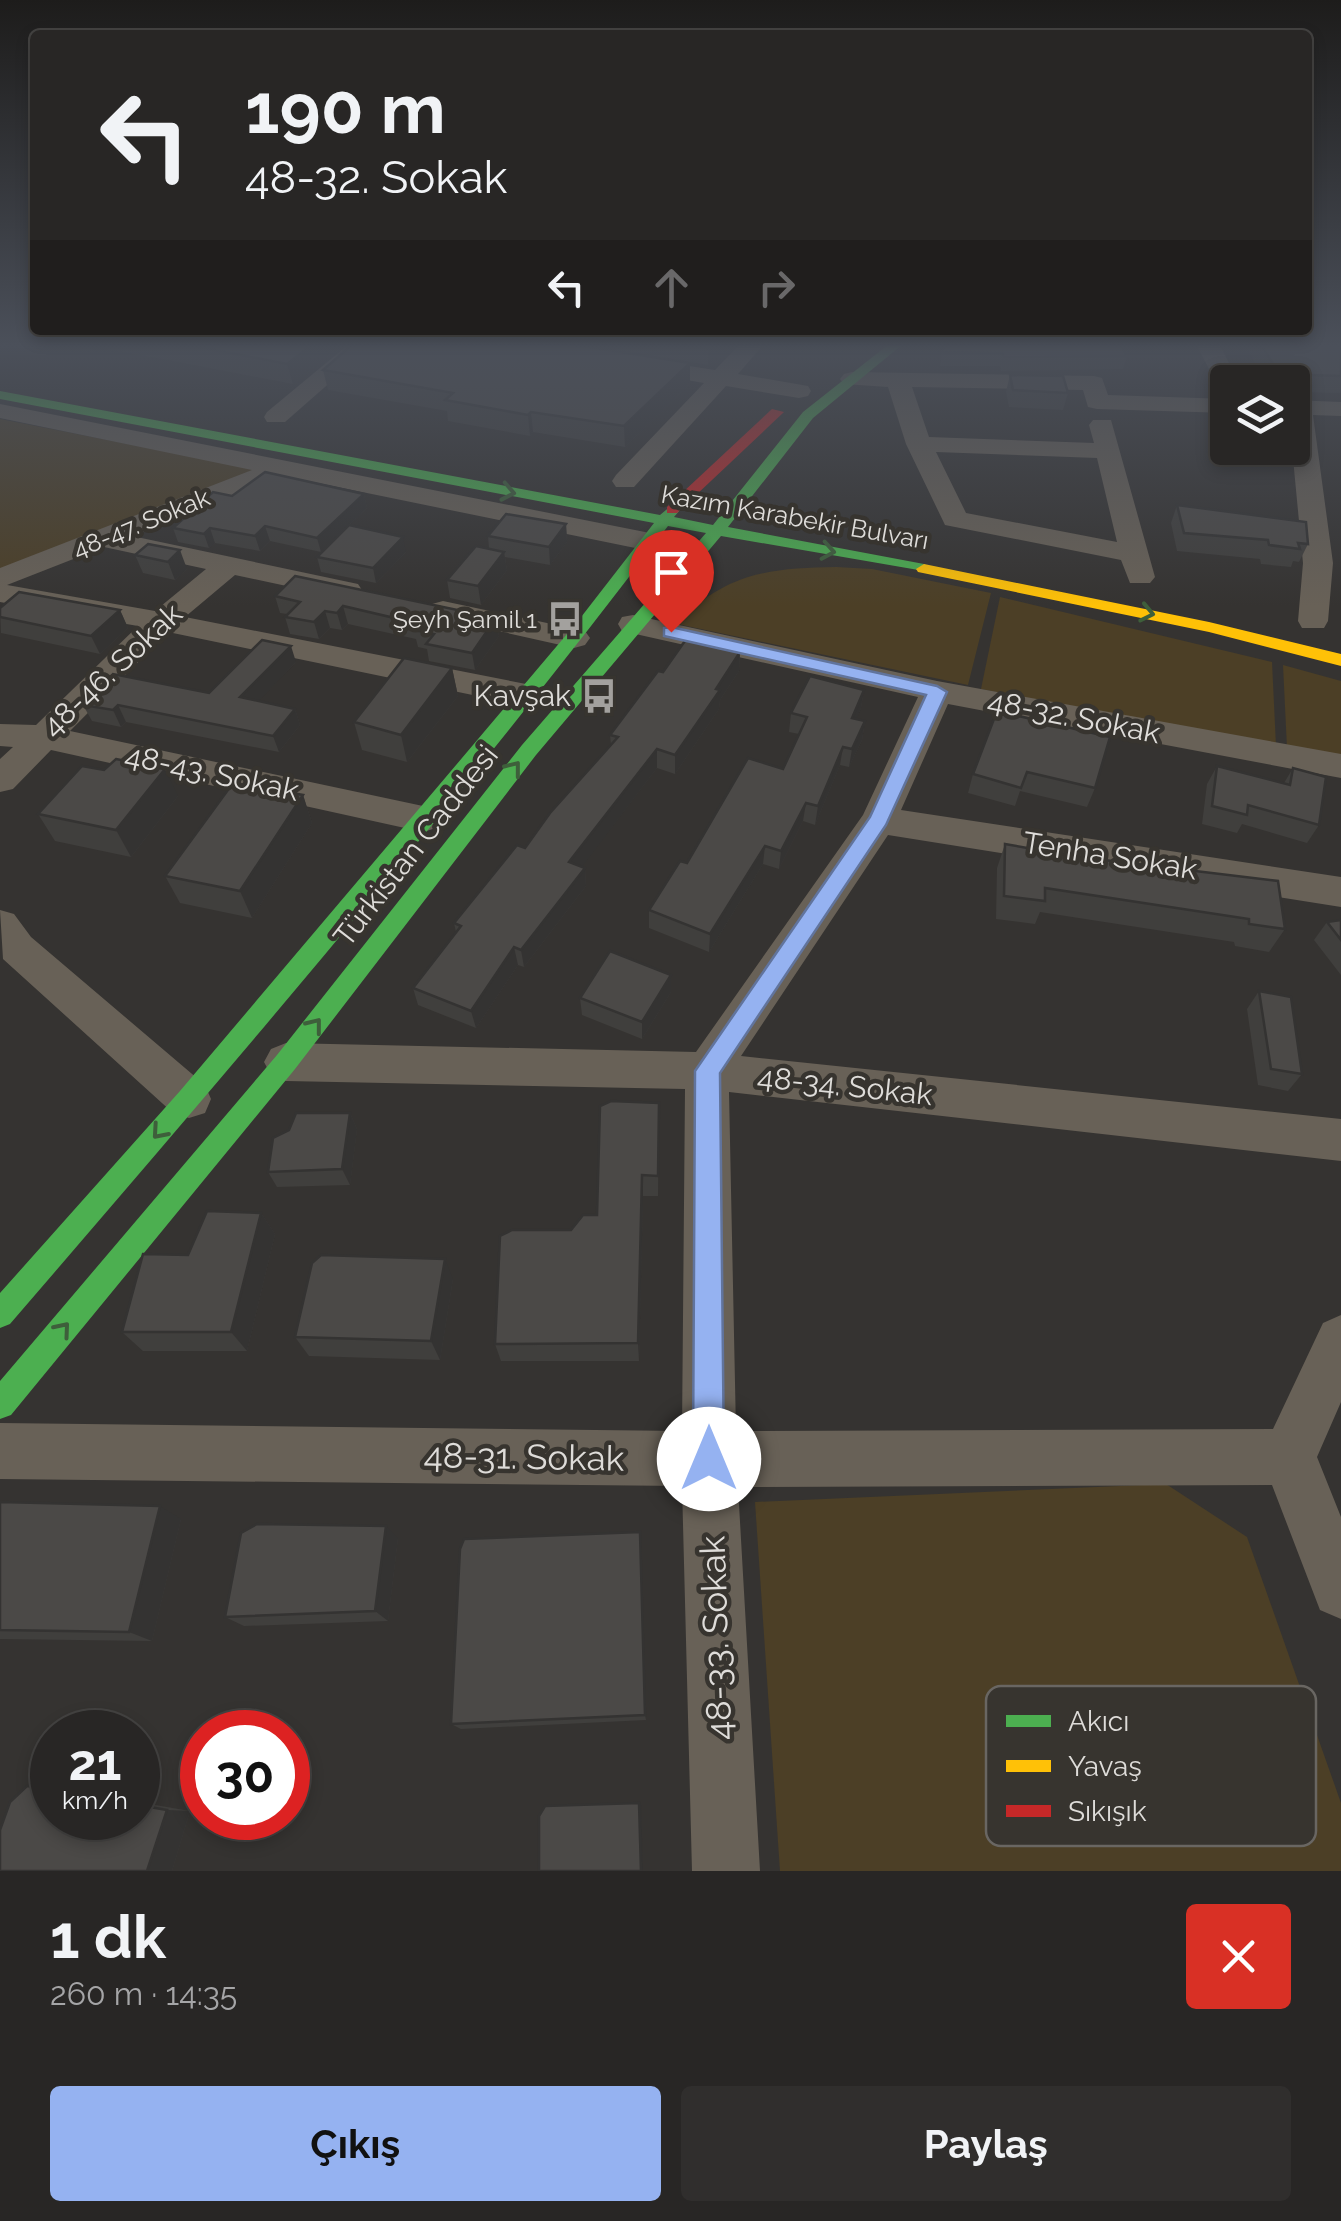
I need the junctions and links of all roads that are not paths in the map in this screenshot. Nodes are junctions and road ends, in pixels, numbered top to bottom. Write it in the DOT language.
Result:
graph roads {
  1 [pos="99,431"];
  2 [pos="174,431"];
  3 [pos="664,431"];
  4 [pos="757,431"];
  5 [pos="797,431"];
  6 [pos="916,431"];
  7 [pos="1104,431"];
  8 [pos="920,444"];
  9 [pos="1108,451"];
  10 [pos="1304,465"];
  11 [pos="283,467"];
  12 [pos="615,479"];
  13 [pos="691,492"];
  14 [pos="750,503"];
  15 [pos="652,531"];
  16 [pos="716,532"];
  17 [pos="101,538"];
  18 [pos="228,566"];
  19 [pos="0,578"];
  20 [pos="0,593"];
  21 [pos="382,598"];
  22 [pos="420,606"];
  23 [pos="1303,618"];
  24 [pos="160,621"];
  25 [pos="633,624"];
  26 [pos="1341,628"];
  27 [pos="574,638"];
  28 [pos="1341,660"];
  29 [pos="937,692"];
  30 [pos="526,695"];
  31 [pos="0,734"];
  32 [pos="41,736"];
  33 [pos="1341,766"];
  34 [pos="0,780"];
  35 [pos="423,818"];
  36 [pos="879,820"];
  37 [pos="1341,892"];
  38 [pos="6,944"];
  39 [pos="286,1062"];
  40 [pos="707,1071"];
  41 [pos="189,1098"];
  42 [pos="1341,1140"];
  43 [pos="0,1314"];
  44 [pos="1341,1341"];
  45 [pos="0,1404"];
  46 [pos="0,1450"];
  47 [pos="1289,1458"];
  48 [pos="709,1459"];
  49 [pos="1341,1589"];
  50 [pos="726,1871"];
  1 -- 11 [label="street"];
  2 -- 15 [label="street, Kazım Karabekir Bulvarı, one-way"];
  3 -- 12 [label="street"];
  4 -- 13 [label="street, Türkistan Caddesi"];
  5 -- 14 [label="street, Türkistan Caddesi"];
  6 -- 8 [label="street"];
  7 -- 9 [label="street"];
  8 -- 9 [label="street"];
  8 -- 9 [label="street"];
  10 -- 23 [label="street"];
  11 -- 15 [label="street"];
  11 -- 17 [label="street, 48-47. Sokak"];
  12 -- 13 [label="street, Kazım Karabekir Bulvarı"];
  13 -- 14 [label="street, Kazım Karabekir Bulvarı"];
  13 -- 15 [label="street, Türkistan Caddesi"];
  14 -- 16 [label="street, Türkistan Caddesi"];
  15 -- 16 [label="street, Kazım Karabekir Bulvarı"];
  15 -- 27 [label="street, Türkistan Caddesi"];
  16 -- 25 [label="street, Türkistan Caddesi"];
  16 -- 28 [label="street, Kazım Karabekir Bulvarı, one-way"];
  17 -- 18 [label="street"];
  17 -- 19 [label="street, 48-47. Sokak"];
  18 -- 21 [label="street"];
  18 -- 24 [label="street, 48-46. Sokak"];
  20 -- 24 [label="street"];
  22 -- 27 [label="street"];
  23 -- 26 [label="street"];
  24 -- 30 [label="street"];
  24 -- 32 [label="street, 48-46. Sokak"];
  25 -- 29 [label="street, 48-32. Sokak"];
  39 -- 25 [label="street, Türkistan Caddesi, one-way"];
  27 -- 30 [label="street, Türkistan Caddesi"];
  29 -- 33 [label="street, 48-32. Sokak"];
  29 -- 36 [label="street"];
  30 -- 35 [label="street, Türkistan Caddesi"];
  31 -- 32 [label="street, 48-43. Sokak"];
  32 -- 34 [label="street, 48-46. Sokak"];
  32 -- 35 [label="street, 48-43. Sokak"];
  35 -- 41 [label="street, Türkistan Caddesi"];
  36 -- 37 [label="street, Tenha Sokak"];
  36 -- 40 [label="street"];
  38 -- 41 [label="street"];
  39 -- 40 [label="street, 48-34. Sokak"];
  45 -- 39 [label="street, Türkistan Caddesi, one-way"];
  40 -- 42 [label="street, 48-34. Sokak"];
  40 -- 48 [label="street, 48-33. Sokak"];
  41 -- 43 [label="street, Türkistan Caddesi, one-way"];
  44 -- 47 [label="street"];
  46 -- 48 [label="street, 48-31. Sokak"];
  47 -- 48 [label="street, 48-31. Sokak"];
  47 -- 49 [label="street"];
  48 -- 50 [label="street, 48-33. Sokak"];
}
